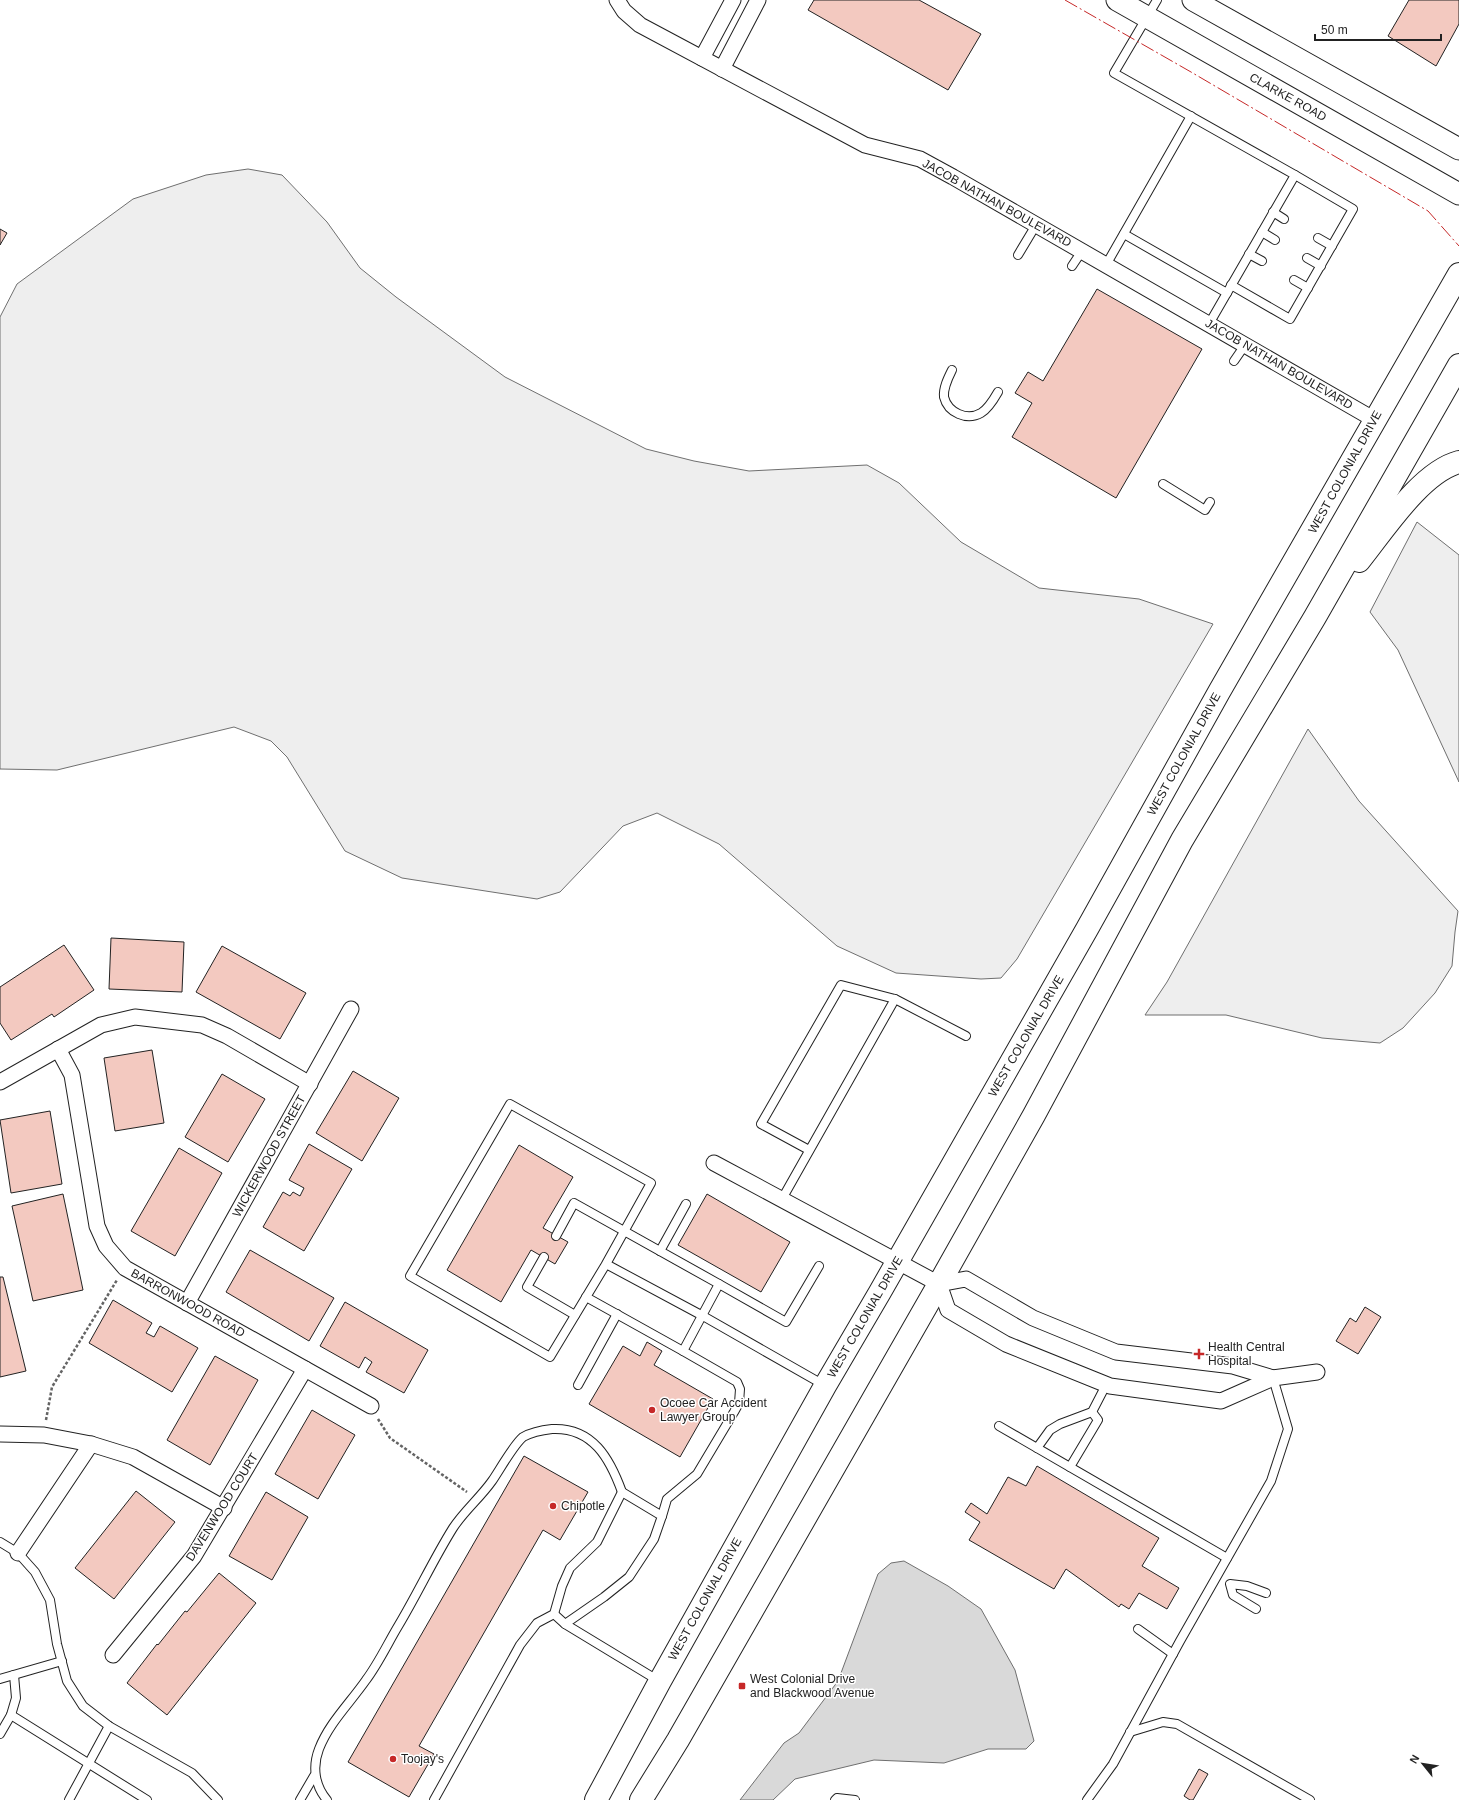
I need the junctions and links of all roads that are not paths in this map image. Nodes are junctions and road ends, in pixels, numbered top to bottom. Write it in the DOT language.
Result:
graph roads {
  1 [pos="617,0"];
  2 [pos="733,0"];
  3 [pos="758,0"];
  4 [pos="1117,0"];
  5 [pos="1193,0"];
  6 [pos="1152,8"];
  7 [pos="702,58"];
  8 [pos="722,69"];
  9 [pos="1191,116"];
  10 [pos="1459,149"];
  11 [pos="1295,175"];
  12 [pos="1459,194"];
  13 [pos="1273,212"];
  14 [pos="1284,219"];
  15 [pos="1036,225"];
  16 [pos="1262,232"];
  17 [pos="1124,234"];
  18 [pos="1318,238"];
  19 [pos="1275,240"];
  20 [pos="1332,246"];
  21 [pos="1082,251"];
  22 [pos="1249,254"];
  23 [pos="1018,255"];
  24 [pos="1307,258"];
  25 [pos="1262,261"];
  26 [pos="1106,265"];
  27 [pos="1072,266"];
  28 [pos="1321,266"];
  29 [pos="1459,274"];
  30 [pos="1294,280"];
  31 [pos="1231,285"];
  32 [pos="1308,288"];
  33 [pos="1227,293"];
  34 [pos="1209,324"];
  35 [pos="1245,345"];
  36 [pos="1234,361"];
  37 [pos="1459,365"];
  38 [pos="952,370"];
  39 [pos="998,392"];
  40 [pos="1374,420"];
  41 [pos="1459,462"];
  42 [pos="1163,484"];
  43 [pos="1210,502"];
  44 [pos="1315,617"];
  45 [pos="895,999"];
  46 [pos="351,1009"];
  47 [pos="966,1036"];
  48 [pos="58,1049"];
  49 [pos="0,1082"];
  50 [pos="310,1084"];
  51 [pos="809,1150"];
  52 [pos="714,1163"];
  53 [pos="782,1199"];
  54 [pos="686,1204"];
  55 [pos="625,1231"];
  56 [pos="556,1236"];
  57 [pos="660,1251"];
  58 [pos="544,1257"];
  59 [pos="898,1261"];
  60 [pos="606,1264"];
  61 [pos="819,1266"];
  62 [pos="719,1284"];
  63 [pos="939,1284"];
  64 [pos="586,1297"];
  65 [pos="187,1303"];
  66 [pos="617,1314"];
  67 [pos="575,1315"];
  68 [pos="703,1316"];
  69 [pos="683,1351"];
  70 [pos="305,1369"];
  71 [pos="1317,1372"];
  72 [pos="1273,1378"];
  73 [pos="578,1385"];
  74 [pos="1106,1385"];
  75 [pos="825,1386"];
  76 [pos="371,1406"];
  77 [pos="1092,1412"];
  78 [pos="999,1426"];
  79 [pos="0,1434"];
  80 [pos="91,1444"];
  81 [pos="1037,1448"];
  82 [pos="1070,1467"];
  83 [pos="622,1492"];
  84 [pos="224,1508"];
  85 [pos="662,1516"];
  86 [pos="0,1542"];
  87 [pos="18,1553"];
  88 [pos="1227,1558"];
  89 [pos="1218,1574"];
  90 [pos="1230,1584"];
  91 [pos="1266,1593"];
  92 [pos="1256,1609"];
  93 [pos="554,1614"];
  94 [pos="565,1624"];
  95 [pos="1138,1629"];
  96 [pos="1173,1654"];
  97 [pos="113,1655"];
  98 [pos="62,1661"];
  99 [pos="14,1675"];
  100 [pos="0,1679"];
  101 [pos="660,1681"];
  102 [pos="11,1715"];
  103 [pos="109,1726"];
  104 [pos="1130,1732"];
  105 [pos="0,1734"];
  106 [pos="89,1763"];
  107 [pos="314,1776"];
  108 [pos="69,1800"];
  109 [pos="147,1800"];
  110 [pos="218,1800"];
  111 [pos="300,1800"];
  112 [pos="327,1800"];
  113 [pos="434,1800"];
  114 [pos="596,1800"];
  115 [pos="641,1800"];
  116 [pos="835,1800"];
  117 [pos="855,1800"];
  118 [pos="1087,1800"];
  119 [pos="1310,1800"];
  1 -- 7 [label="street, JACOB NATHAN BOULEVARD"];
  2 -- 7 [label="street"];
  3 -- 8 [label="street"];
  4 -- 6 [label="street, CLARKE ROAD"];
  5 -- 10 [label="street"];
  6 -- 9 [label="lane"];
  6 -- 12 [label="street, CLARKE ROAD"];
  7 -- 8 [label="street, JACOB NATHAN BOULEVARD"];
  8 -- 15 [label="street, JACOB NATHAN BOULEVARD"];
  9 -- 11 [label="lane"];
  9 -- 17 [label="lane"];
  11 -- 13 [label="lane"];
  11 -- 20 [label="lane"];
  13 -- 14 [label="lane"];
  13 -- 16 [label="lane"];
  15 -- 21 [label="street, JACOB NATHAN BOULEVARD"];
  15 -- 23 [label="lane"];
  16 -- 19 [label="lane"];
  16 -- 22 [label="lane"];
  17 -- 26 [label="lane"];
  17 -- 33 [label="lane"];
  18 -- 20 [label="lane"];
  20 -- 28 [label="lane"];
  21 -- 26 [label="street, JACOB NATHAN BOULEVARD"];
  21 -- 27 [label="lane"];
  22 -- 25 [label="lane"];
  22 -- 31 [label="lane"];
  24 -- 28 [label="lane"];
  26 -- 34 [label="street, JACOB NATHAN BOULEVARD"];
  28 -- 32 [label="lane"];
  29 -- 40 [label="highway, WEST COLONIAL DRIVE"];
  30 -- 32 [label="lane"];
  31 -- 32 [label="lane"];
  31 -- 33 [label="lane"];
  33 -- 34 [label="lane"];
  34 -- 35 [label="street, JACOB NATHAN BOULEVARD"];
  35 -- 36 [label="lane"];
  35 -- 40 [label="street, JACOB NATHAN BOULEVARD"];
  37 -- 44 [label="highway"];
  38 -- 39 [label="lane"];
  40 -- 59 [label="highway, WEST COLONIAL DRIVE"];
  41 -- 44 [label="highway"];
  42 -- 43 [label="lane"];
  44 -- 63 [label="highway"];
  45 -- 47 [label="lane"];
  45 -- 51 [label="lane"];
  45 -- 51 [label="lane"];
  46 -- 50 [label="street, WICKERWOOD STREET"];
  48 -- 49 [label="street"];
  48 -- 50 [label="street"];
  48 -- 65 [label="street, BARRONWOOD ROAD"];
  50 -- 65 [label="street, WICKERWOOD STREET"];
  51 -- 53 [label="lane"];
  52 -- 53 [label="street"];
  53 -- 59 [label="street"];
  54 -- 57 [label="lane"];
  55 -- 56 [label="lane"];
  55 -- 57 [label="lane"];
  55 -- 60 [label="lane"];
  55 -- 67 [label="lane"];
  57 -- 62 [label="lane"];
  58 -- 67 [label="lane"];
  59 -- 63 [label="street"];
  59 -- 75 [label="highway, WEST COLONIAL DRIVE"];
  60 -- 64 [label="lane"];
  60 -- 68 [label="lane"];
  61 -- 62 [label="lane"];
  62 -- 68 [label="lane"];
  63 -- 72 [label="street"];
  63 -- 74 [label="street"];
  63 -- 115 [label="highway"];
  64 -- 66 [label="lane"];
  64 -- 67 [label="lane"];
  65 -- 70 [label="street, BARRONWOOD ROAD"];
  66 -- 69 [label="lane"];
  66 -- 73 [label="lane"];
  68 -- 69 [label="lane"];
  68 -- 75 [label="lane"];
  69 -- 85 [label="lane"];
  70 -- 76 [label="street, BARRONWOOD ROAD"];
  70 -- 84 [label="street, DAVENWOOD COURT"];
  71 -- 72 [label="street"];
  72 -- 74 [label="street"];
  72 -- 88 [label="lane"];
  74 -- 77 [label="lane"];
  75 -- 101 [label="highway, WEST COLONIAL DRIVE"];
  77 -- 81 [label="lane"];
  77 -- 82 [label="lane"];
  78 -- 81 [label="lane"];
  79 -- 80 [label="street"];
  80 -- 84 [label="street"];
  80 -- 87 [label="street"];
  81 -- 82 [label="lane"];
  82 -- 88 [label="lane"];
  83 -- 85 [label="lane"];
  83 -- 93 [label="lane"];
  83 -- 107 [label="lane"];
  84 -- 97 [label="street, DAVENWOOD COURT"];
  85 -- 94 [label="lane"];
  86 -- 87 [label="lane"];
  87 -- 98 [label="lane"];
  88 -- 89 [label="lane"];
  89 -- 90 [label="lane"];
  89 -- 96 [label="lane"];
  90 -- 91 [label="lane"];
  90 -- 92 [label="lane"];
  93 -- 94 [label="lane"];
  93 -- 113 [label="lane"];
  94 -- 101 [label="lane"];
  95 -- 96 [label="lane"];
  96 -- 104 [label="lane"];
  98 -- 99 [label="lane"];
  98 -- 103 [label="lane"];
  99 -- 100 [label="lane"];
  99 -- 102 [label="lane"];
  101 -- 114 [label="highway, WEST COLONIAL DRIVE"];
  102 -- 105 [label="lane"];
  102 -- 106 [label="lane"];
  103 -- 106 [label="lane"];
  103 -- 110 [label="lane"];
  104 -- 118 [label="lane"];
  104 -- 119 [label="lane"];
  106 -- 108 [label="lane"];
  106 -- 109 [label="lane"];
  107 -- 111 [label="lane"];
  107 -- 112 [label="lane"];
  116 -- 117 [label="lane"];
}
